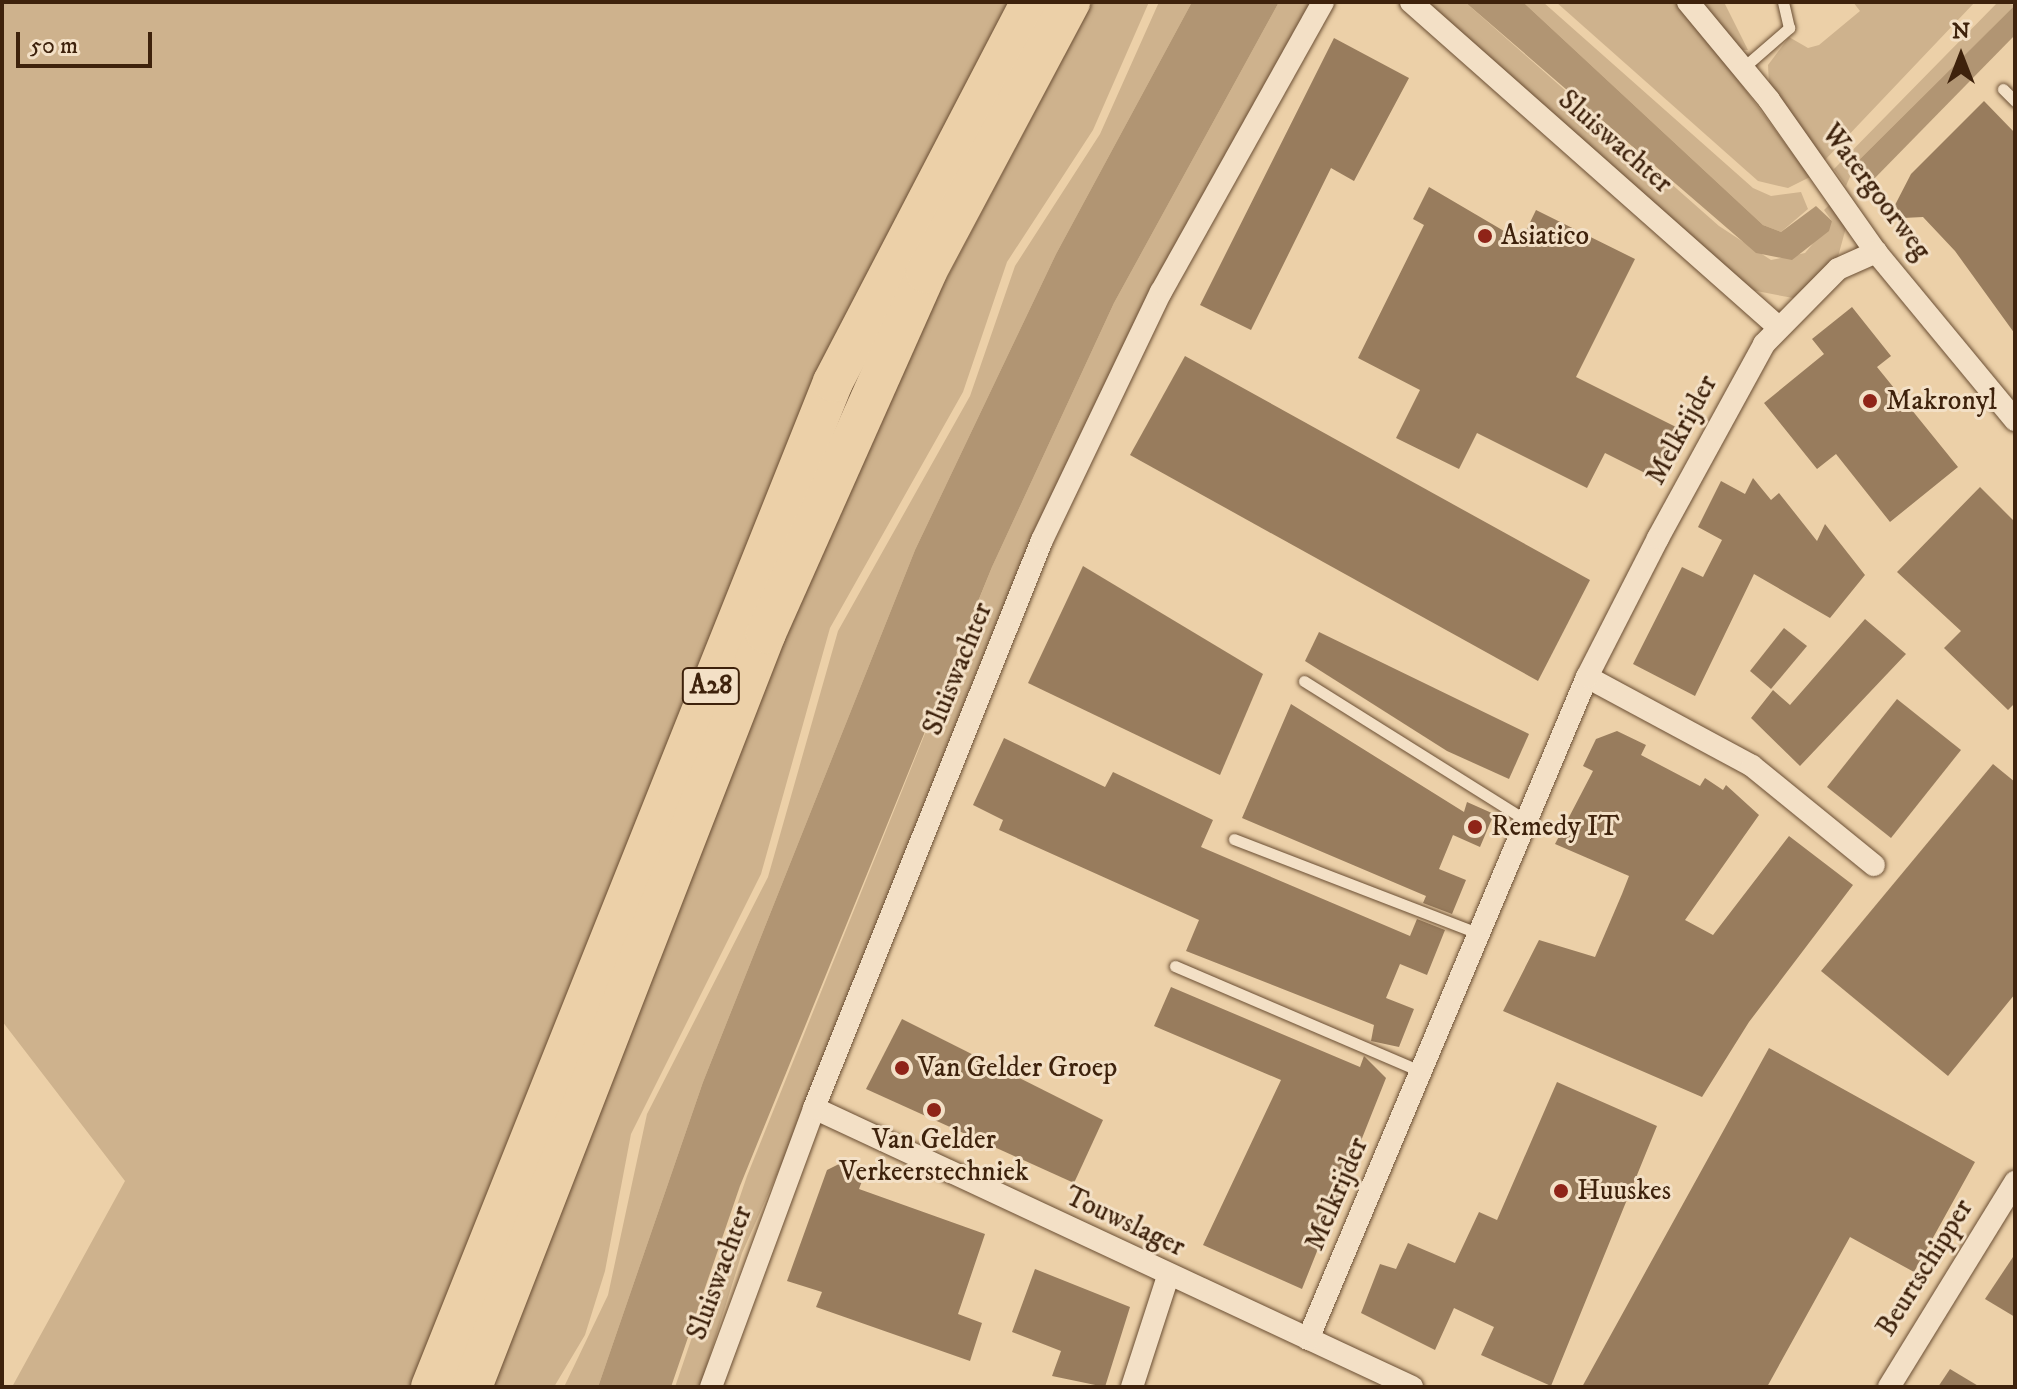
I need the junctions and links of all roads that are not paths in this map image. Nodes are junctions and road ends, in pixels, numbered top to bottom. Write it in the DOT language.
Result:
graph roads {
  1 [pos="1031,2"];
  2 [pos="1070,2"];
  3 [pos="1323,2"];
  4 [pos="1411,2"];
  5 [pos="1688,2"];
  6 [pos="1783,2"];
  7 [pos="1744,67"];
  8 [pos="2003,89"];
  9 [pos="2015,101"];
  10 [pos="1876,252"];
  11 [pos="1778,327"];
  12 [pos="2015,420"];
  13 [pos="1587,677"];
  14 [pos="1304,681"];
  15 [pos="1527,822"];
  16 [pos="1234,839"];
  17 [pos="1874,865"];
  18 [pos="1481,934"];
  19 [pos="1175,966"];
  20 [pos="1422,1072"];
  21 [pos="814,1108"];
  22 [pos="2015,1182"];
  23 [pos="1168,1276"];
  24 [pos="1308,1339"];
  25 [pos="431,1387"];
  26 [pos="472,1387"];
  27 [pos="711,1387"];
  28 [pos="1132,1387"];
  29 [pos="1412,1387"];
  30 [pos="1889,1387"];
  1 -- 25 [label="highway, A28"];
  2 -- 26 [label="highway, A28"];
  3 -- 21 [label="street, Sluiswachter"];
  4 -- 11 [label="street, Sluiswachter"];
  5 -- 7 [label="street, Watergoorweg"];
  6 -- 7 [label="lane"];
  7 -- 10 [label="street, Watergoorweg"];
  8 -- 9 [label="lane"];
  10 -- 11 [label="street, Melkrijder"];
  10 -- 12 [label="street, Watergoorweg"];
  11 -- 13 [label="street, Melkrijder"];
  13 -- 15 [label="street, Melkrijder"];
  13 -- 17 [label="street"];
  14 -- 15 [label="lane"];
  15 -- 18 [label="street, Melkrijder"];
  16 -- 18 [label="lane"];
  18 -- 20 [label="street, Melkrijder"];
  19 -- 20 [label="lane"];
  20 -- 24 [label="street, Melkrijder"];
  21 -- 23 [label="street, Touwslager"];
  21 -- 27 [label="street, Sluiswachter"];
  22 -- 30 [label="street, Beurtschipper"];
  23 -- 24 [label="street, Touwslager"];
  23 -- 28 [label="street"];
  24 -- 29 [label="street, Touwslager"];
}
